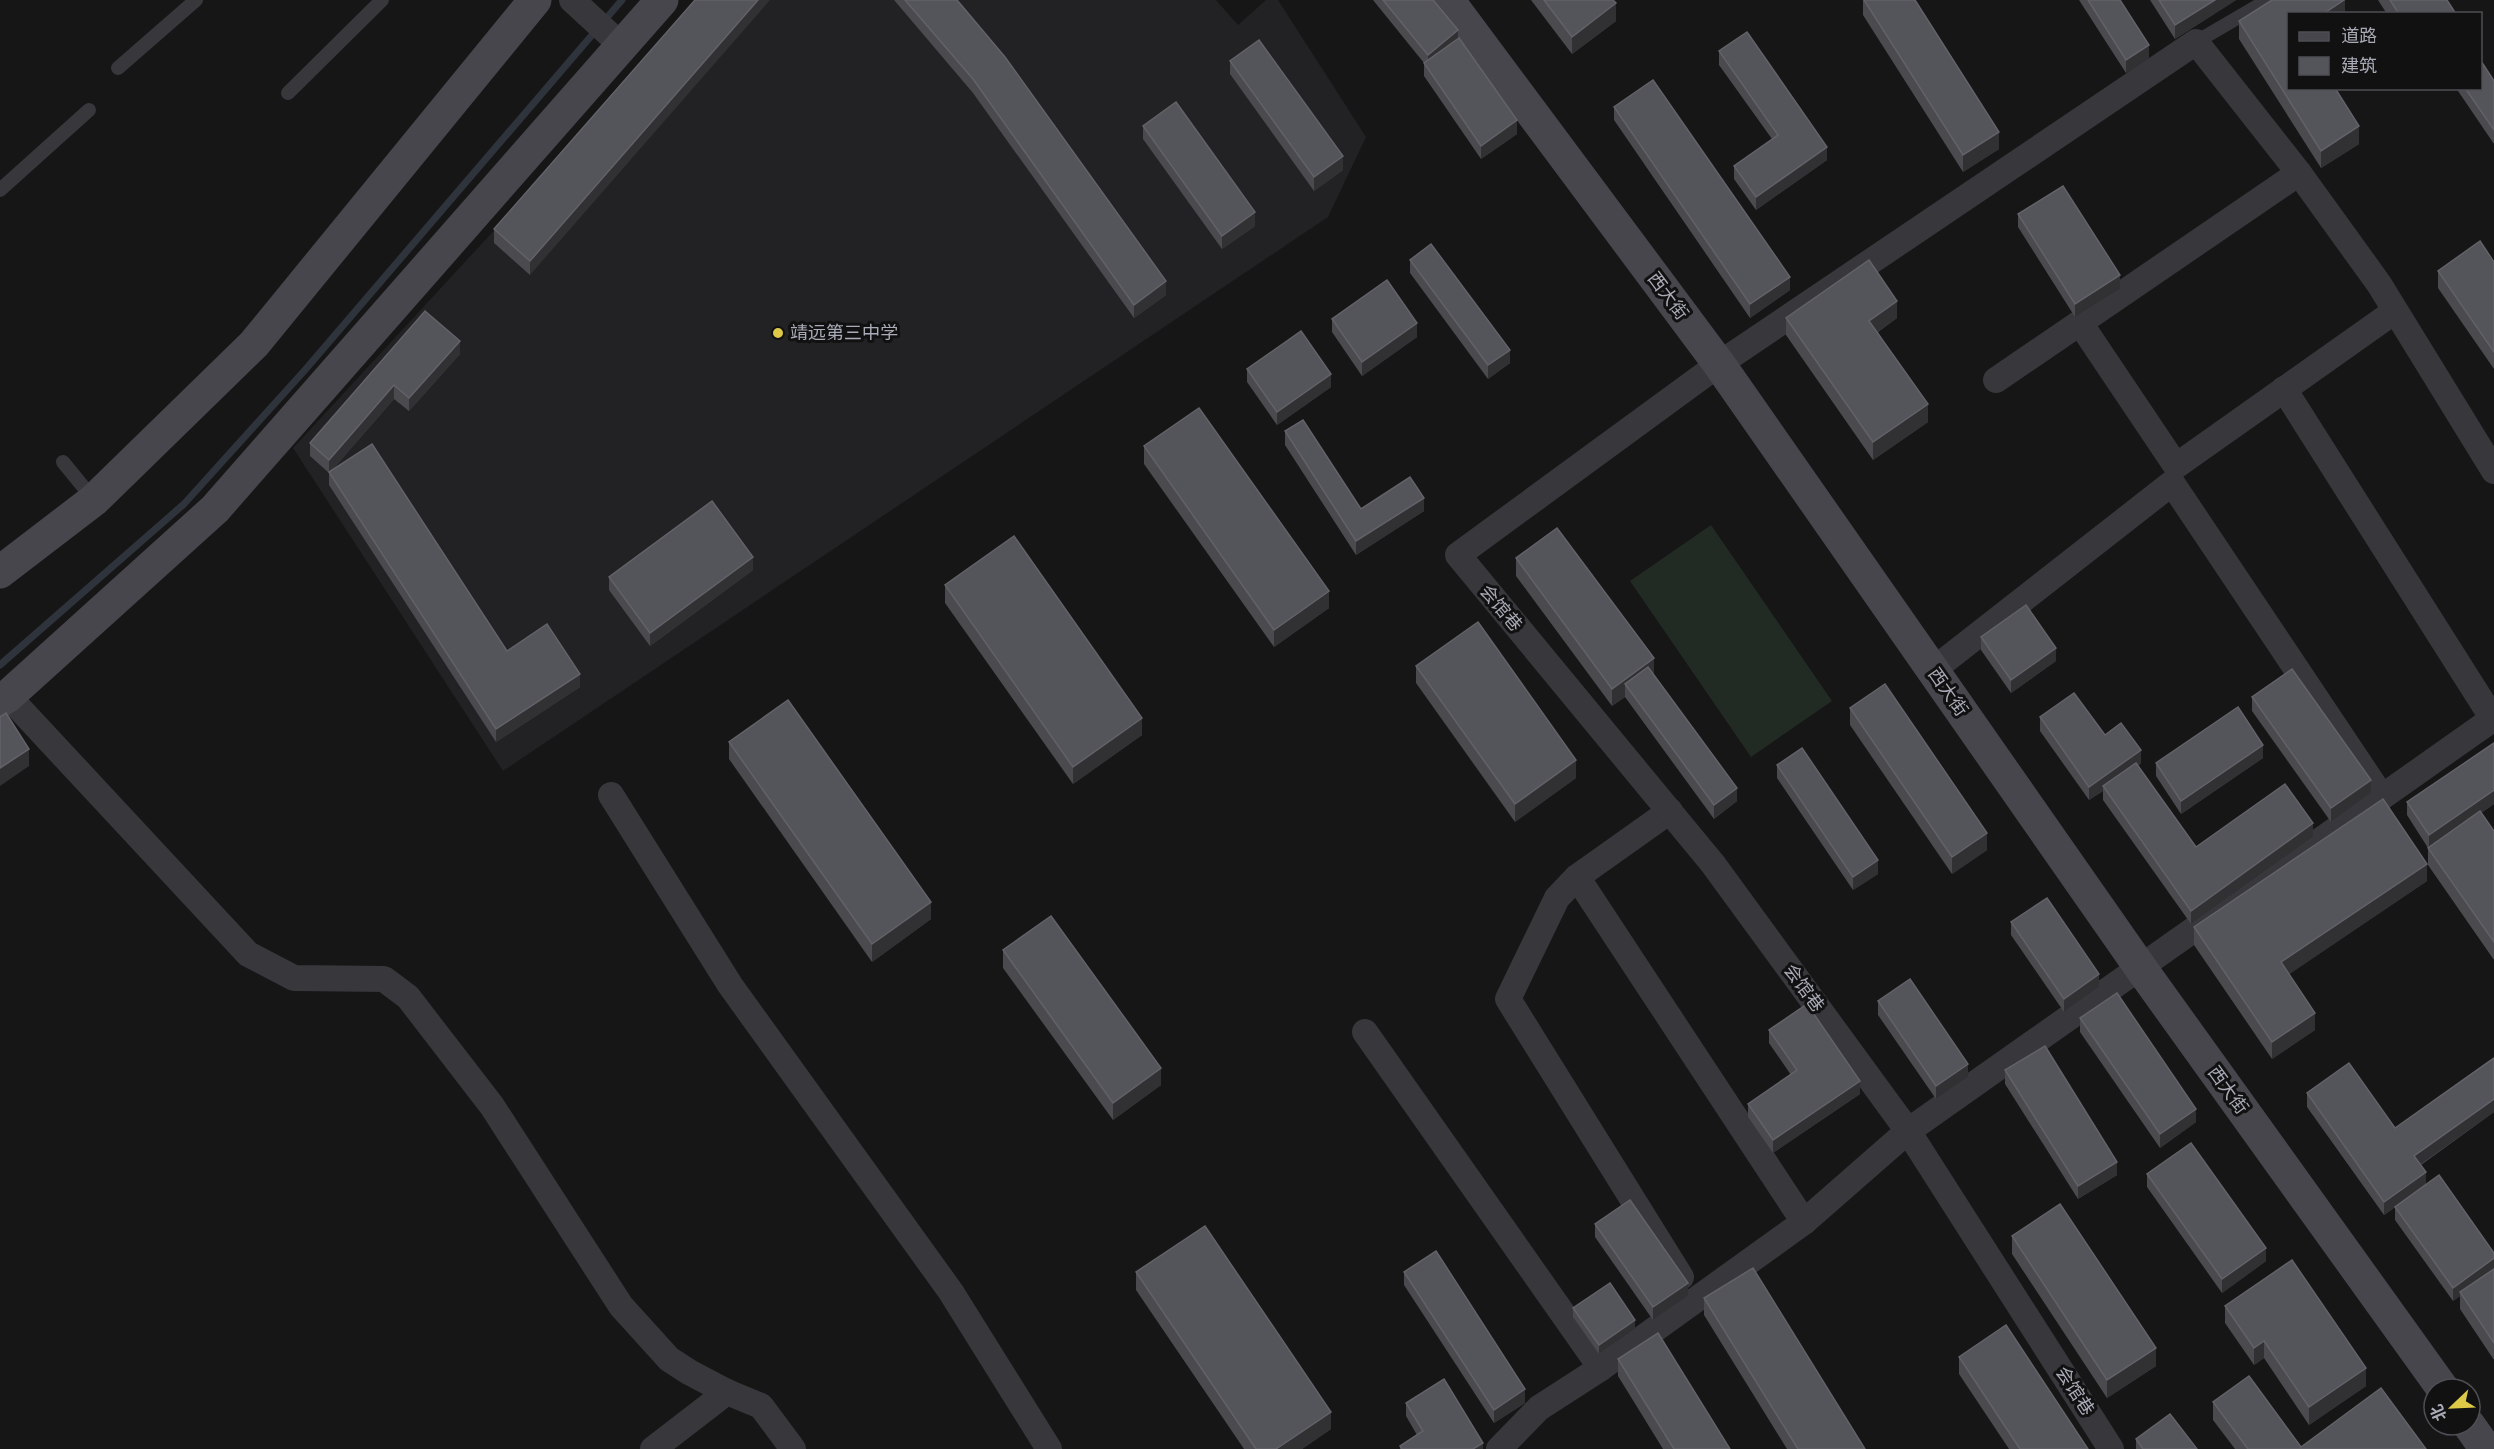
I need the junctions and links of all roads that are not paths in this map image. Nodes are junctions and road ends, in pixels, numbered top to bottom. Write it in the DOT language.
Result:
graph roads {
  1 [pos="196,0"];
  2 [pos="382,0"];
  3 [pos="535,0"];
  4 [pos="662,0"];
  5 [pos="1448,0"];
  6 [pos="2268,0"];
  7 [pos="579,6"];
  8 [pos="617,41"];
  9 [pos="2196,42"];
  10 [pos="118,68"];
  11 [pos="288,93"];
  12 [pos="89,110"];
  13 [pos="2299,173"];
  14 [pos="0,190"];
  15 [pos="2395,311"];
  16 [pos="2080,323"];
  17 [pos="1719,364"];
  18 [pos="1996,380"];
  19 [pos="2284,389"];
  20 [pos="63,462"];
  21 [pos="2494,471"];
  22 [pos="94,500"];
  23 [pos="0,573"];
  24 [pos="1933,670"];
  25 [pos="4,699"];
  26 [pos="2494,719"];
  27 [pos="611,795"];
  28 [pos="2382,797"];
  29 [pos="1670,811"];
  30 [pos="1577,877"];
  31 [pos="2140,967"];
  32 [pos="1365,1032"];
  33 [pos="1908,1131"];
  34 [pos="1804,1222"];
  35 [pos="1696,1300"];
  36 [pos="1601,1368"];
  37 [pos="2434,1377"];
  38 [pos="727,1392"];
  39 [pos="652,1449"];
  40 [pos="793,1449"];
  41 [pos="1049,1449"];
  42 [pos="1499,1449"];
  43 [pos="2111,1449"];
  1 -- 10 [label="lane"];
  2 -- 11 [label="lane"];
  3 -- 22 [label="main road"];
  4 -- 8 [label="main road"];
  5 -- 17 [label="main road, 西大街"];
  6 -- 9 [label="lane"];
  7 -- 8 [label="street"];
  8 -- 25 [label="main road"];
  9 -- 13 [label="street"];
  9 -- 17 [label="street"];
  12 -- 14 [label="lane"];
  13 -- 15 [label="street"];
  13 -- 16 [label="street"];
  15 -- 19 [label="street"];
  15 -- 21 [label="street"];
  16 -- 18 [label="street"];
  16 -- 19 [label="street"];
  17 -- 24 [label="main road, 西大街"];
  17 -- 29 [label="street, 会馆巷"];
  19 -- 26 [label="street"];
  20 -- 22 [label="lane"];
  22 -- 23 [label="main road"];
  24 -- 28 [label="street"];
  24 -- 31 [label="main road, 西大街"];
  25 -- 38 [label="street"];
  26 -- 28 [label="street"];
  27 -- 41 [label="street"];
  28 -- 31 [label="street"];
  29 -- 30 [label="street"];
  29 -- 33 [label="street, 会馆巷"];
  30 -- 34 [label="street"];
  30 -- 35 [label="street"];
  31 -- 33 [label="street"];
  31 -- 37 [label="main road, 西大街"];
  32 -- 36 [label="street"];
  33 -- 34 [label="street"];
  33 -- 43 [label="street, 会馆巷"];
  34 -- 35 [label="street"];
  35 -- 36 [label="street"];
  36 -- 42 [label="street"];
  38 -- 39 [label="street"];
  38 -- 40 [label="street"];
}
